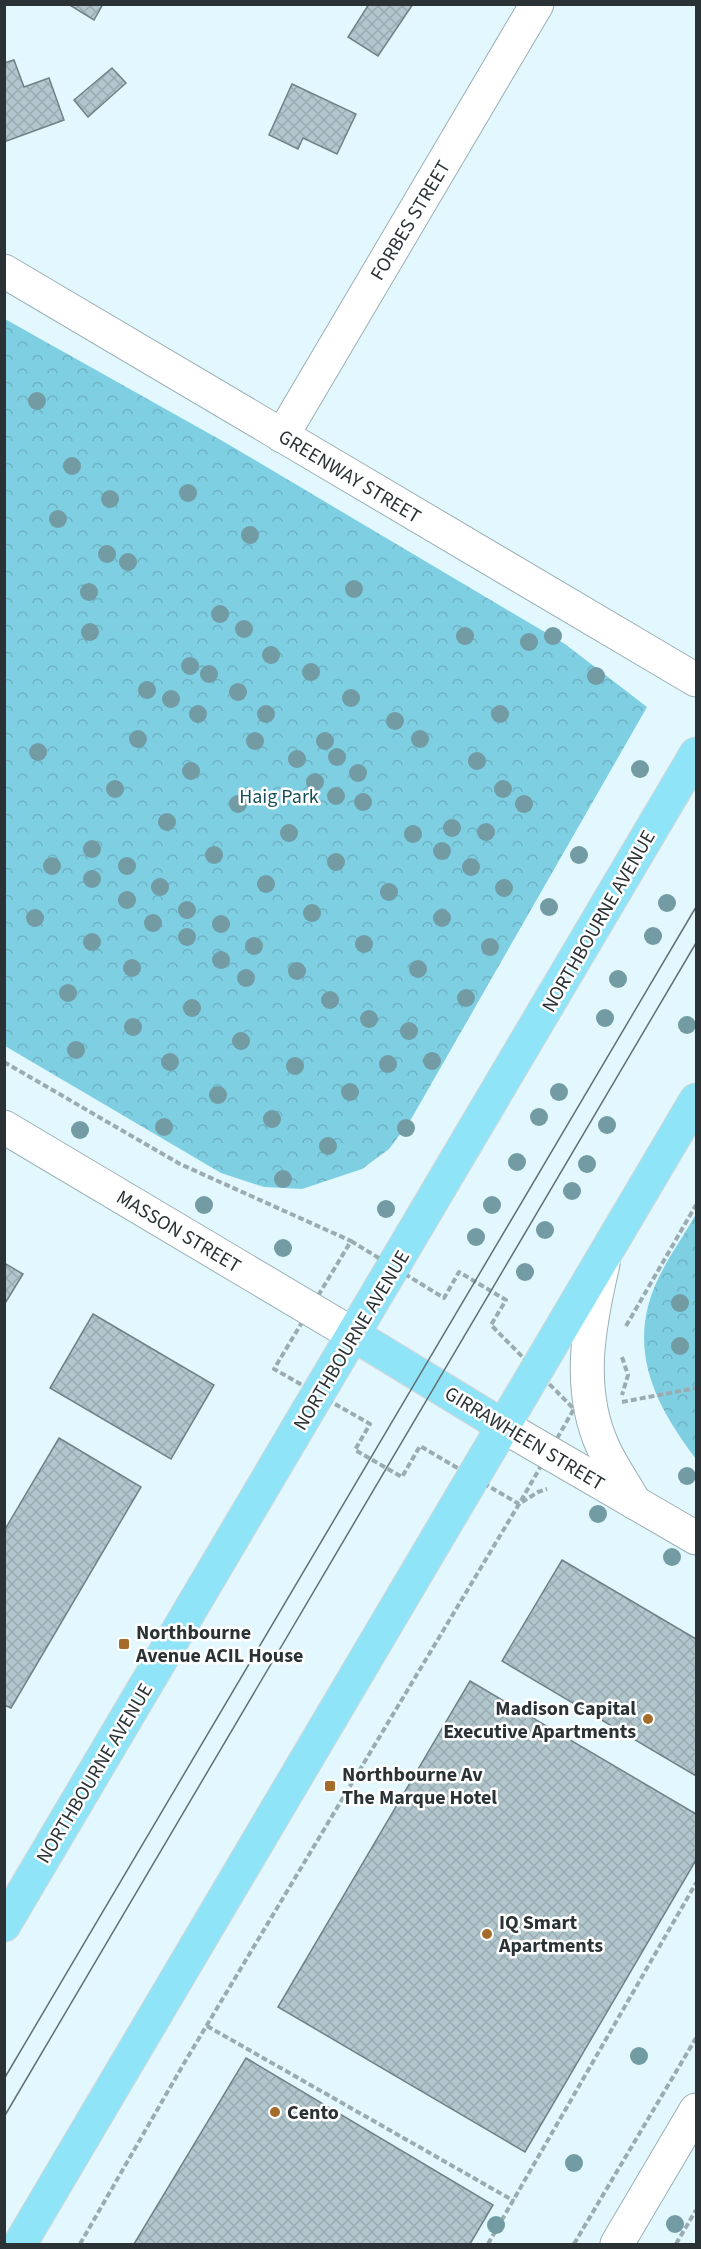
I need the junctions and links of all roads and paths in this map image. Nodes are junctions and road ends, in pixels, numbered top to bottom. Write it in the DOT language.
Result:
graph roads {
  1 [pos="537,4"];
  2 [pos="4,271"];
  3 [pos="282,436"];
  4 [pos="696,680"];
  5 [pos="696,754"];
  6 [pos="4,1062"];
  7 [pos="696,1100"];
  8 [pos="4,1127"];
  9 [pos="696,1205"];
  10 [pos="351,1241"];
  11 [pos="605,1256"];
  12 [pos="628,1322"];
  13 [pos="354,1335"];
  14 [pos="696,1388"];
  15 [pos="617,1402"];
  16 [pos="503,1426"];
  17 [pos="635,1503"];
  18 [pos="519,1504"];
  19 [pos="696,1538"];
  20 [pos="696,1883"];
  21 [pos="4,1925"];
  22 [pos="207,2026"];
  23 [pos="696,2038"];
  24 [pos="696,2109"];
  25 [pos="514,2200"];
  26 [pos="696,2210"];
  27 [pos="20,2244"];
  28 [pos="80,2244"];
  29 [pos="488,2244"];
  30 [pos="574,2244"];
  31 [pos="617,2244"];
  32 [pos="676,2244"];
  1 -- 3 [label="street, FORBES STREET"];
  2 -- 3 [label="street, GREENWAY STREET"];
  3 -- 4 [label="street, GREENWAY STREET"];
  5 -- 13 [label="highway, NORTHBOURNE AVENUE"];
  6 -- 10 [label="path"];
  7 -- 11 [label="highway"];
  8 -- 13 [label="street, MASSON STREET"];
  9 -- 12 [label="path"];
  11 -- 16 [label="highway"];
  11 -- 17 [label="street"];
  13 -- 16 [label="highway, GIRRAWHEEN STREET"];
  13 -- 21 [label="highway, NORTHBOURNE AVENUE"];
  14 -- 15 [label="path"];
  16 -- 17 [label="street, GIRRAWHEEN STREET"];
  16 -- 27 [label="highway"];
  17 -- 19 [label="street, GIRRAWHEEN STREET"];
  18 -- 22 [label="path"];
  20 -- 25 [label="path"];
  22 -- 25 [label="path"];
  22 -- 28 [label="path"];
  23 -- 30 [label="path"];
  24 -- 31 [label="street"];
  25 -- 29 [label="path"];
  26 -- 32 [label="path"];
}
